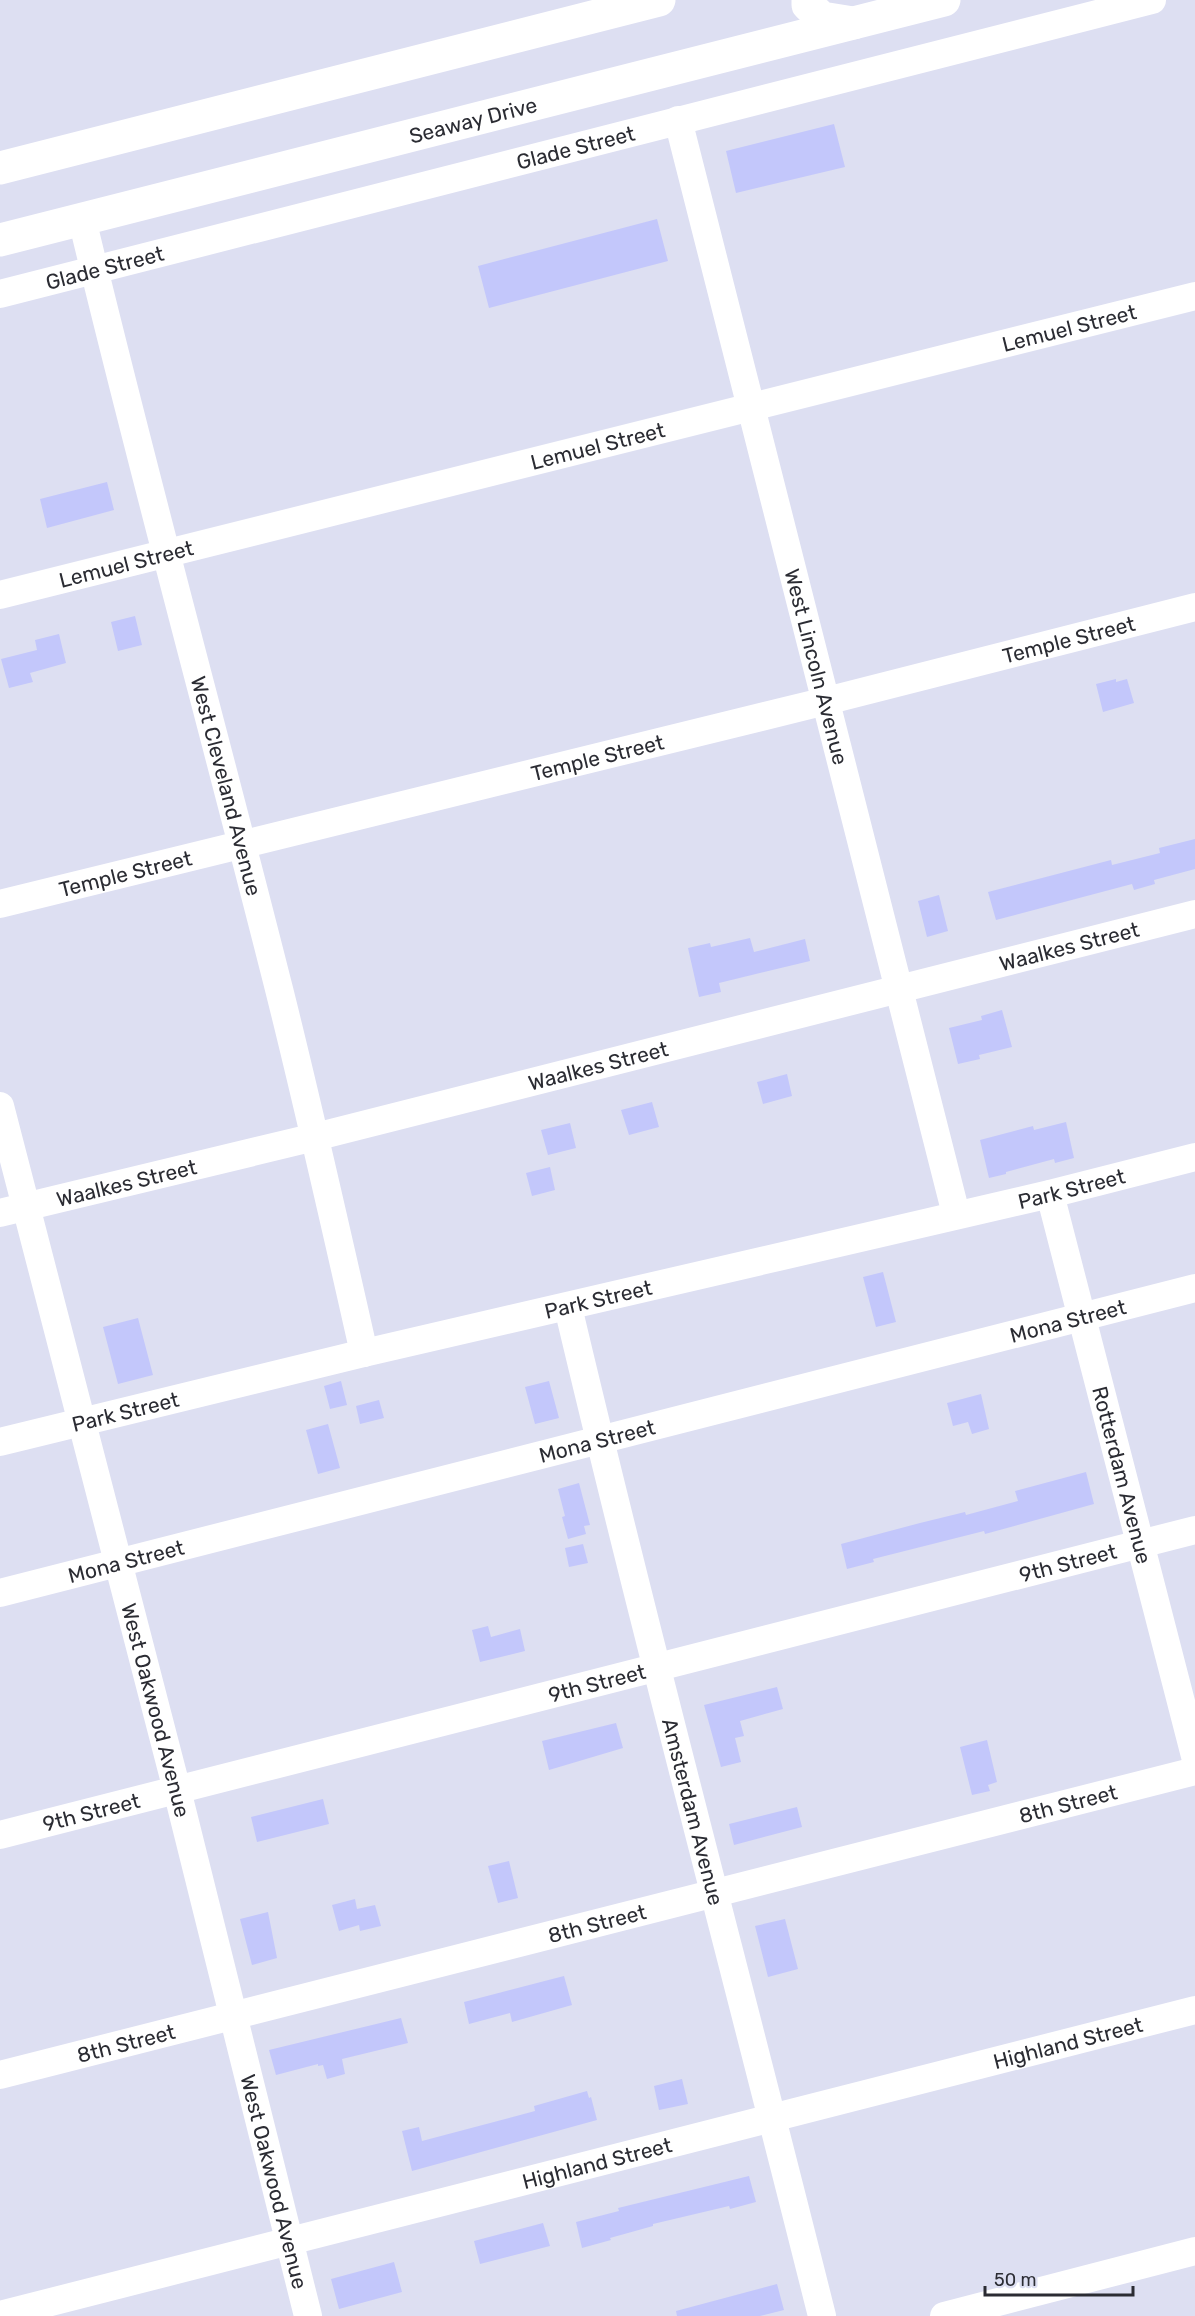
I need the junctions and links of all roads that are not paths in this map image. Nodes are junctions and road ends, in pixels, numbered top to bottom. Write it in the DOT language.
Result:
graph roads {
  1 [pos="659,0"];
  2 [pos="808,0"];
  3 [pos="944,0"];
  4 [pos="1152,0"];
  5 [pos="853,23"];
  6 [pos="678,120"];
  7 [pos="0,168"];
  8 [pos="82,219"];
  9 [pos="0,240"];
  10 [pos="94,272"];
  11 [pos="0,294"];
  12 [pos="1195,296"];
  13 [pos="751,406"];
  14 [pos="168,553"];
  15 [pos="0,595"];
  16 [pos="1195,607"];
  17 [pos="826,701"];
  18 [pos="242,844"];
  19 [pos="0,904"];
  20 [pos="1195,914"];
  21 [pos="899,990"];
  22 [pos="0,1106"];
  23 [pos="315,1137"];
  24 [pos="1195,1157"];
  25 [pos="1050,1194"];
  26 [pos="13,1209"];
  27 [pos="956,1214"];
  28 [pos="1195,1288"];
  29 [pos="568,1307"];
  30 [pos="1082,1316"];
  31 [pos="364,1353"];
  32 [pos="81,1423"];
  33 [pos="599,1440"];
  34 [pos="0,1442"];
  35 [pos="1195,1530"];
  36 [pos="1141,1544"];
  37 [pos="117,1562"];
  38 [pos="0,1593"];
  39 [pos="656,1668"];
  40 [pos="1195,1756"];
  41 [pos="1195,1771"];
  42 [pos="177,1790"];
  43 [pos="0,1835"];
  44 [pos="713,1893"];
  45 [pos="1195,2010"];
  46 [pos="233,2016"];
  47 [pos="0,2075"];
  48 [pos="773,2118"];
  49 [pos="290,2241"];
  50 [pos="1195,2251"];
  51 [pos="0,2315"];
  52 [pos="308,2316"];
  53 [pos="822,2316"];
  54 [pos="944,2316"];
  1 -- 7 [label="highway"];
  2 -- 5 [label="highway"];
  3 -- 5 [label="highway, Seaway Drive"];
  4 -- 6 [label="street, Glade Street"];
  5 -- 8 [label="highway, Seaway Drive"];
  6 -- 10 [label="street, Glade Street"];
  6 -- 13 [label="street, West Lincoln Avenue"];
  8 -- 9 [label="highway, Seaway Drive"];
  8 -- 10 [label="street, West Cleveland Avenue"];
  10 -- 11 [label="street, Glade Street"];
  10 -- 14 [label="street, West Cleveland Avenue"];
  12 -- 13 [label="street, Lemuel Street"];
  13 -- 14 [label="street, Lemuel Street"];
  13 -- 17 [label="street, West Lincoln Avenue"];
  14 -- 15 [label="street, Lemuel Street"];
  14 -- 18 [label="street, West Cleveland Avenue"];
  16 -- 17 [label="street, Temple Street"];
  17 -- 18 [label="street, Temple Street"];
  17 -- 21 [label="street, West Lincoln Avenue"];
  18 -- 19 [label="street, Temple Street"];
  18 -- 23 [label="street, West Cleveland Avenue"];
  20 -- 21 [label="street, Waalkes Street"];
  21 -- 23 [label="street, Waalkes Street"];
  21 -- 27 [label="street, West Lincoln Avenue"];
  22 -- 26 [label="street, West Oakwood Avenue"];
  23 -- 26 [label="street, Waalkes Street"];
  23 -- 31 [label="street, West Cleveland Avenue"];
  24 -- 25 [label="street, Park Street"];
  25 -- 27 [label="street, Park Street"];
  25 -- 30 [label="street, Rotterdam Avenue"];
  26 -- 32 [label="street, West Oakwood Avenue"];
  27 -- 29 [label="street, Park Street"];
  28 -- 30 [label="street, Mona Street"];
  29 -- 31 [label="street, Park Street"];
  29 -- 33 [label="street, Amsterdam Avenue"];
  30 -- 33 [label="street, Mona Street"];
  30 -- 36 [label="street, Rotterdam Avenue"];
  31 -- 32 [label="street, Park Street"];
  32 -- 34 [label="street, Park Street"];
  32 -- 37 [label="street, West Oakwood Avenue"];
  33 -- 37 [label="street, Mona Street"];
  33 -- 39 [label="street, Amsterdam Avenue"];
  35 -- 36 [label="street, 9th Street"];
  36 -- 39 [label="street, 9th Street"];
  36 -- 40 [label="street, Rotterdam Avenue"];
  37 -- 38 [label="street, Mona Street"];
  37 -- 42 [label="street, West Oakwood Avenue"];
  39 -- 42 [label="street, 9th Street"];
  39 -- 44 [label="street, Amsterdam Avenue"];
  41 -- 44 [label="street, 8th Street"];
  42 -- 43 [label="street, 9th Street"];
  42 -- 46 [label="street, West Oakwood Avenue"];
  44 -- 46 [label="street, 8th Street"];
  44 -- 48 [label="street, Amsterdam Avenue"];
  45 -- 48 [label="street, Highland Street"];
  46 -- 47 [label="street, 8th Street"];
  46 -- 49 [label="street, West Oakwood Avenue"];
  48 -- 49 [label="street, Highland Street"];
  48 -- 53 [label="street, Amsterdam Avenue"];
  49 -- 51 [label="street, Highland Street"];
  49 -- 52 [label="street, West Oakwood Avenue"];
  50 -- 54 [label="street"];
}
